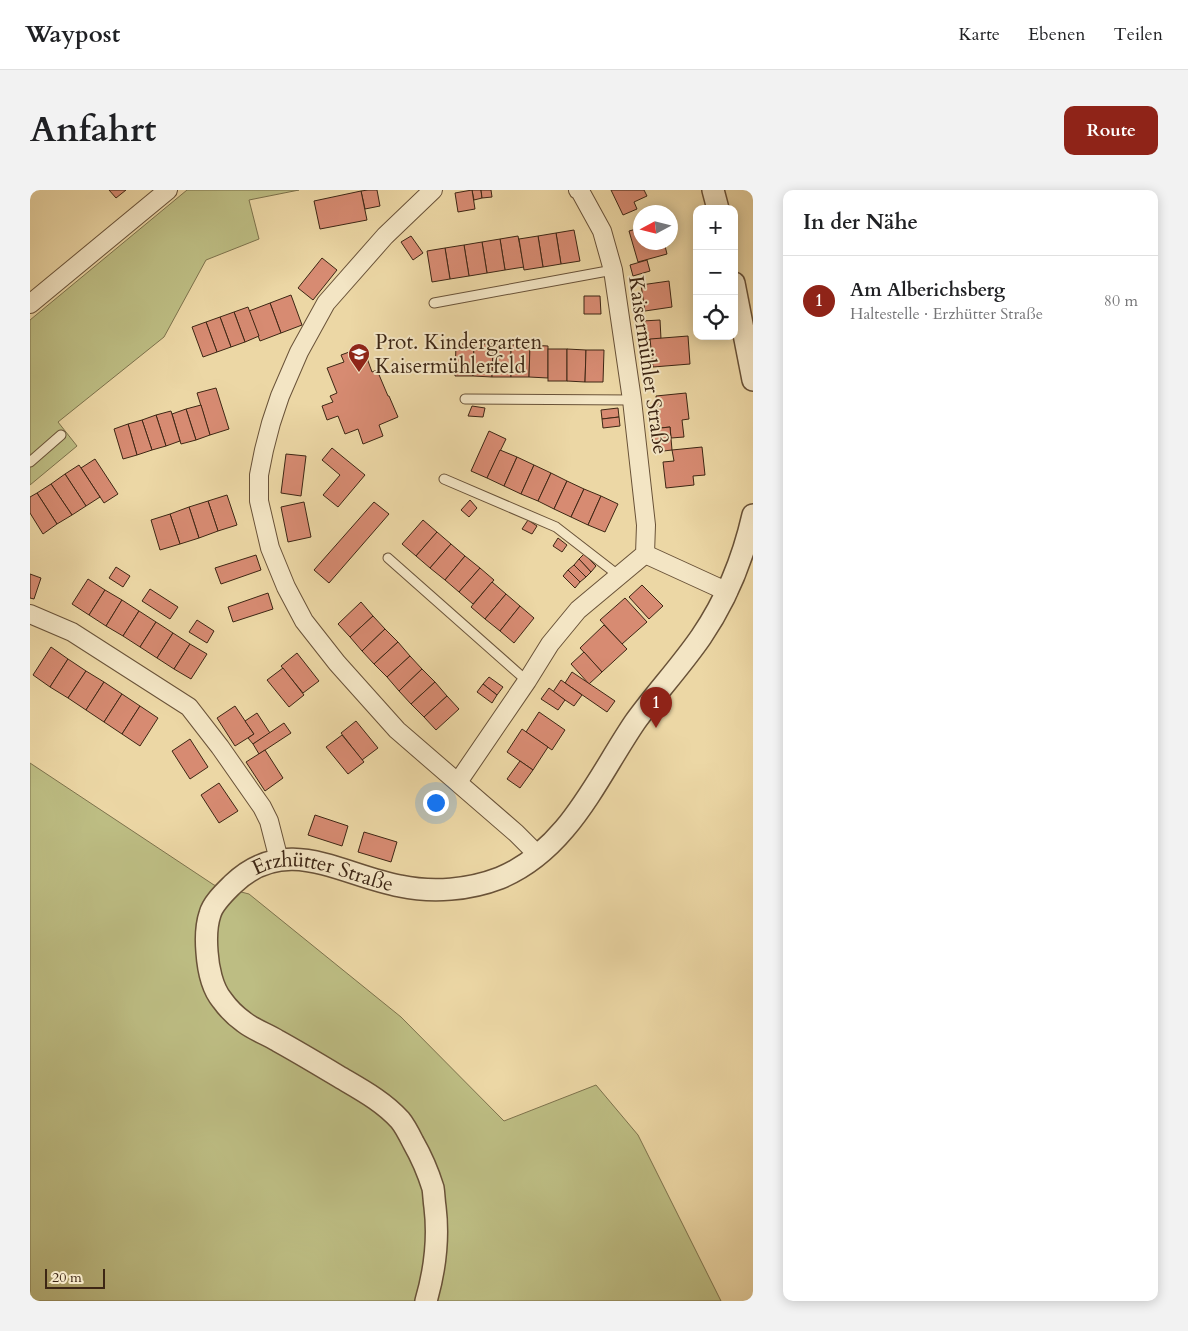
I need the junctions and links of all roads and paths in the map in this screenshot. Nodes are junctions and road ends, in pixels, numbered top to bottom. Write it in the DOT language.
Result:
graph roads {
  1 [pos="168,190"];
  2 [pos="433,190"];
  3 [pos="578,190"];
  4 [pos="713,190"];
  5 [pos="717,205"];
  6 [pos="613,270"];
  7 [pos="736,295"];
  8 [pos="434,303"];
  9 [pos="30,304"];
  10 [pos="753,380"];
  11 [pos="466,399"];
  12 [pos="632,400"];
  13 [pos="61,435"];
  14 [pos="30,462"];
  15 [pos="444,479"];
  16 [pos="753,514"];
  17 [pos="645,554"];
  18 [pos="388,558"];
  19 [pos="618,576"];
  20 [pos="728,592"];
  21 [pos="30,614"];
  22 [pos="527,681"];
  23 [pos="458,782"];
  24 [pos="538,855"];
  25 [pos="279,860"];
  26 [pos="426,1301"];
  1 -- 9 [label="street"];
  2 -- 23 [label="street"];
  3 -- 6 [label="street, Kaisermühler Straße"];
  4 -- 5 [label="street"];
  6 -- 8 [label="lane"];
  6 -- 12 [label="street, Kaisermühler Straße"];
  7 -- 10 [label="street"];
  11 -- 12 [label="lane"];
  12 -- 17 [label="street, Kaisermühler Straße"];
  13 -- 14 [label="lane"];
  15 -- 19 [label="lane"];
  16 -- 20 [label="street, Erzhütter Straße"];
  17 -- 19 [label="street"];
  17 -- 20 [label="street"];
  18 -- 22 [label="lane"];
  19 -- 22 [label="street"];
  20 -- 24 [label="street, Erzhütter Straße"];
  21 -- 25 [label="street"];
  22 -- 23 [label="street"];
  23 -- 24 [label="street"];
  24 -- 25 [label="street, Erzhütter Straße"];
  25 -- 26 [label="street, Erzhütter Straße"];
}
